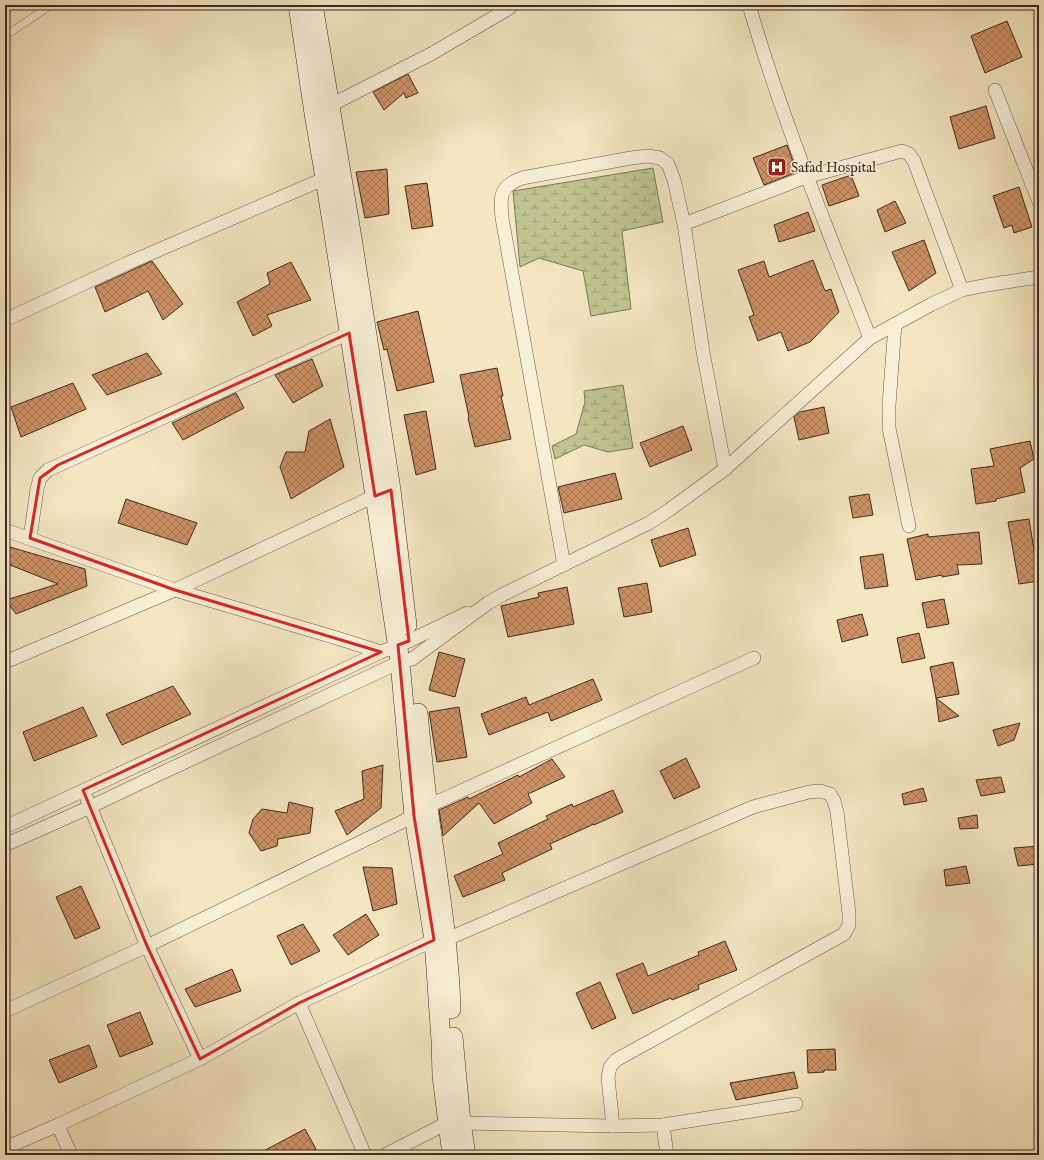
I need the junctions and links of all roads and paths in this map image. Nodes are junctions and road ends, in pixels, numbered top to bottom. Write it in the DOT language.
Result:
graph roads {
  1 [pos="52,5"];
  2 [pos="298,5"];
  3 [pos="313,5"];
  4 [pos="512,5"];
  5 [pos="749,5"];
  6 [pos="5,36"];
  7 [pos="995,90"];
  8 [pos="322,110"];
  9 [pos="333,175"];
  10 [pos="806,177"];
  11 [pos="1039,202"];
  12 [pos="684,224"];
  13 [pos="1039,277"];
  14 [pos="962,290"];
  15 [pos="5,320"];
  16 [pos="895,324"];
  17 [pos="349,333"];
  18 [pos="870,338"];
  19 [pos="725,469"];
  20 [pos="384,493"];
  21 [pos="908,526"];
  22 [pos="5,530"];
  23 [pos="30,538"];
  24 [pos="564,564"];
  25 [pos="175,590"];
  26 [pos="488,603"];
  27 [pos="400,652"];
  28 [pos="754,658"];
  29 [pos="5,662"];
  30 [pos="83,790"];
  31 [pos="90,808"];
  32 [pos="421,811"];
  33 [pos="5,827"];
  34 [pos="5,845"];
  35 [pos="440,940"];
  36 [pos="147,946"];
  37 [pos="299,1003"];
  38 [pos="5,1011"];
  39 [pos="200,1059"];
  40 [pos="796,1104"];
  41 [pos="454,1123"];
  42 [pos="58,1125"];
  43 [pos="663,1125"];
  44 [pos="613,1126"];
  45 [pos="5,1148"];
  46 [pos="71,1155"];
  47 [pos="365,1155"];
  48 [pos="385,1155"];
  49 [pos="452,1155"];
  50 [pos="466,1155"];
  51 [pos="667,1155"];
  1 -- 6 [label="lane"];
  2 -- 8 [label="main road"];
  3 -- 8 [label="main road"];
  4 -- 8 [label="street"];
  5 -- 10 [label="street"];
  7 -- 11 [label="street"];
  8 -- 9 [label="main road"];
  9 -- 15 [label="street"];
  9 -- 17 [label="main road"];
  9 -- 20 [label="main road"];
  10 -- 12 [label="street"];
  10 -- 14 [label="street"];
  10 -- 18 [label="street"];
  12 -- 19 [label="street"];
  12 -- 24 [label="street"];
  13 -- 14 [label="street"];
  14 -- 16 [label="street"];
  16 -- 18 [label="street"];
  16 -- 21 [label="street"];
  17 -- 20 [label="main road"];
  17 -- 23 [label="street"];
  18 -- 19 [label="street"];
  19 -- 24 [label="street"];
  20 -- 25 [label="street"];
  20 -- 27 [label="main road"];
  22 -- 23 [label="street"];
  23 -- 25 [label="street"];
  24 -- 26 [label="street"];
  25 -- 27 [label="street"];
  25 -- 29 [label="street"];
  26 -- 27 [label="street"];
  26 -- 27 [label="street"];
  27 -- 30 [label="street"];
  27 -- 31 [label="street"];
  27 -- 32 [label="main road"];
  28 -- 32 [label="street"];
  30 -- 31 [label="street"];
  30 -- 33 [label="street"];
  31 -- 34 [label="street"];
  31 -- 36 [label="street"];
  32 -- 35 [label="main road"];
  32 -- 36 [label="street"];
  35 -- 37 [label="street"];
  35 -- 41 [label="main road"];
  35 -- 44 [label="street"];
  36 -- 38 [label="street"];
  36 -- 39 [label="street"];
  37 -- 39 [label="street"];
  37 -- 47 [label="street"];
  39 -- 42 [label="street"];
  40 -- 43 [label="street"];
  41 -- 44 [label="street"];
  41 -- 48 [label="street"];
  41 -- 49 [label="main road"];
  41 -- 50 [label="main road"];
  42 -- 45 [label="street"];
  42 -- 46 [label="street"];
  43 -- 44 [label="street"];
  43 -- 51 [label="street"];
}
